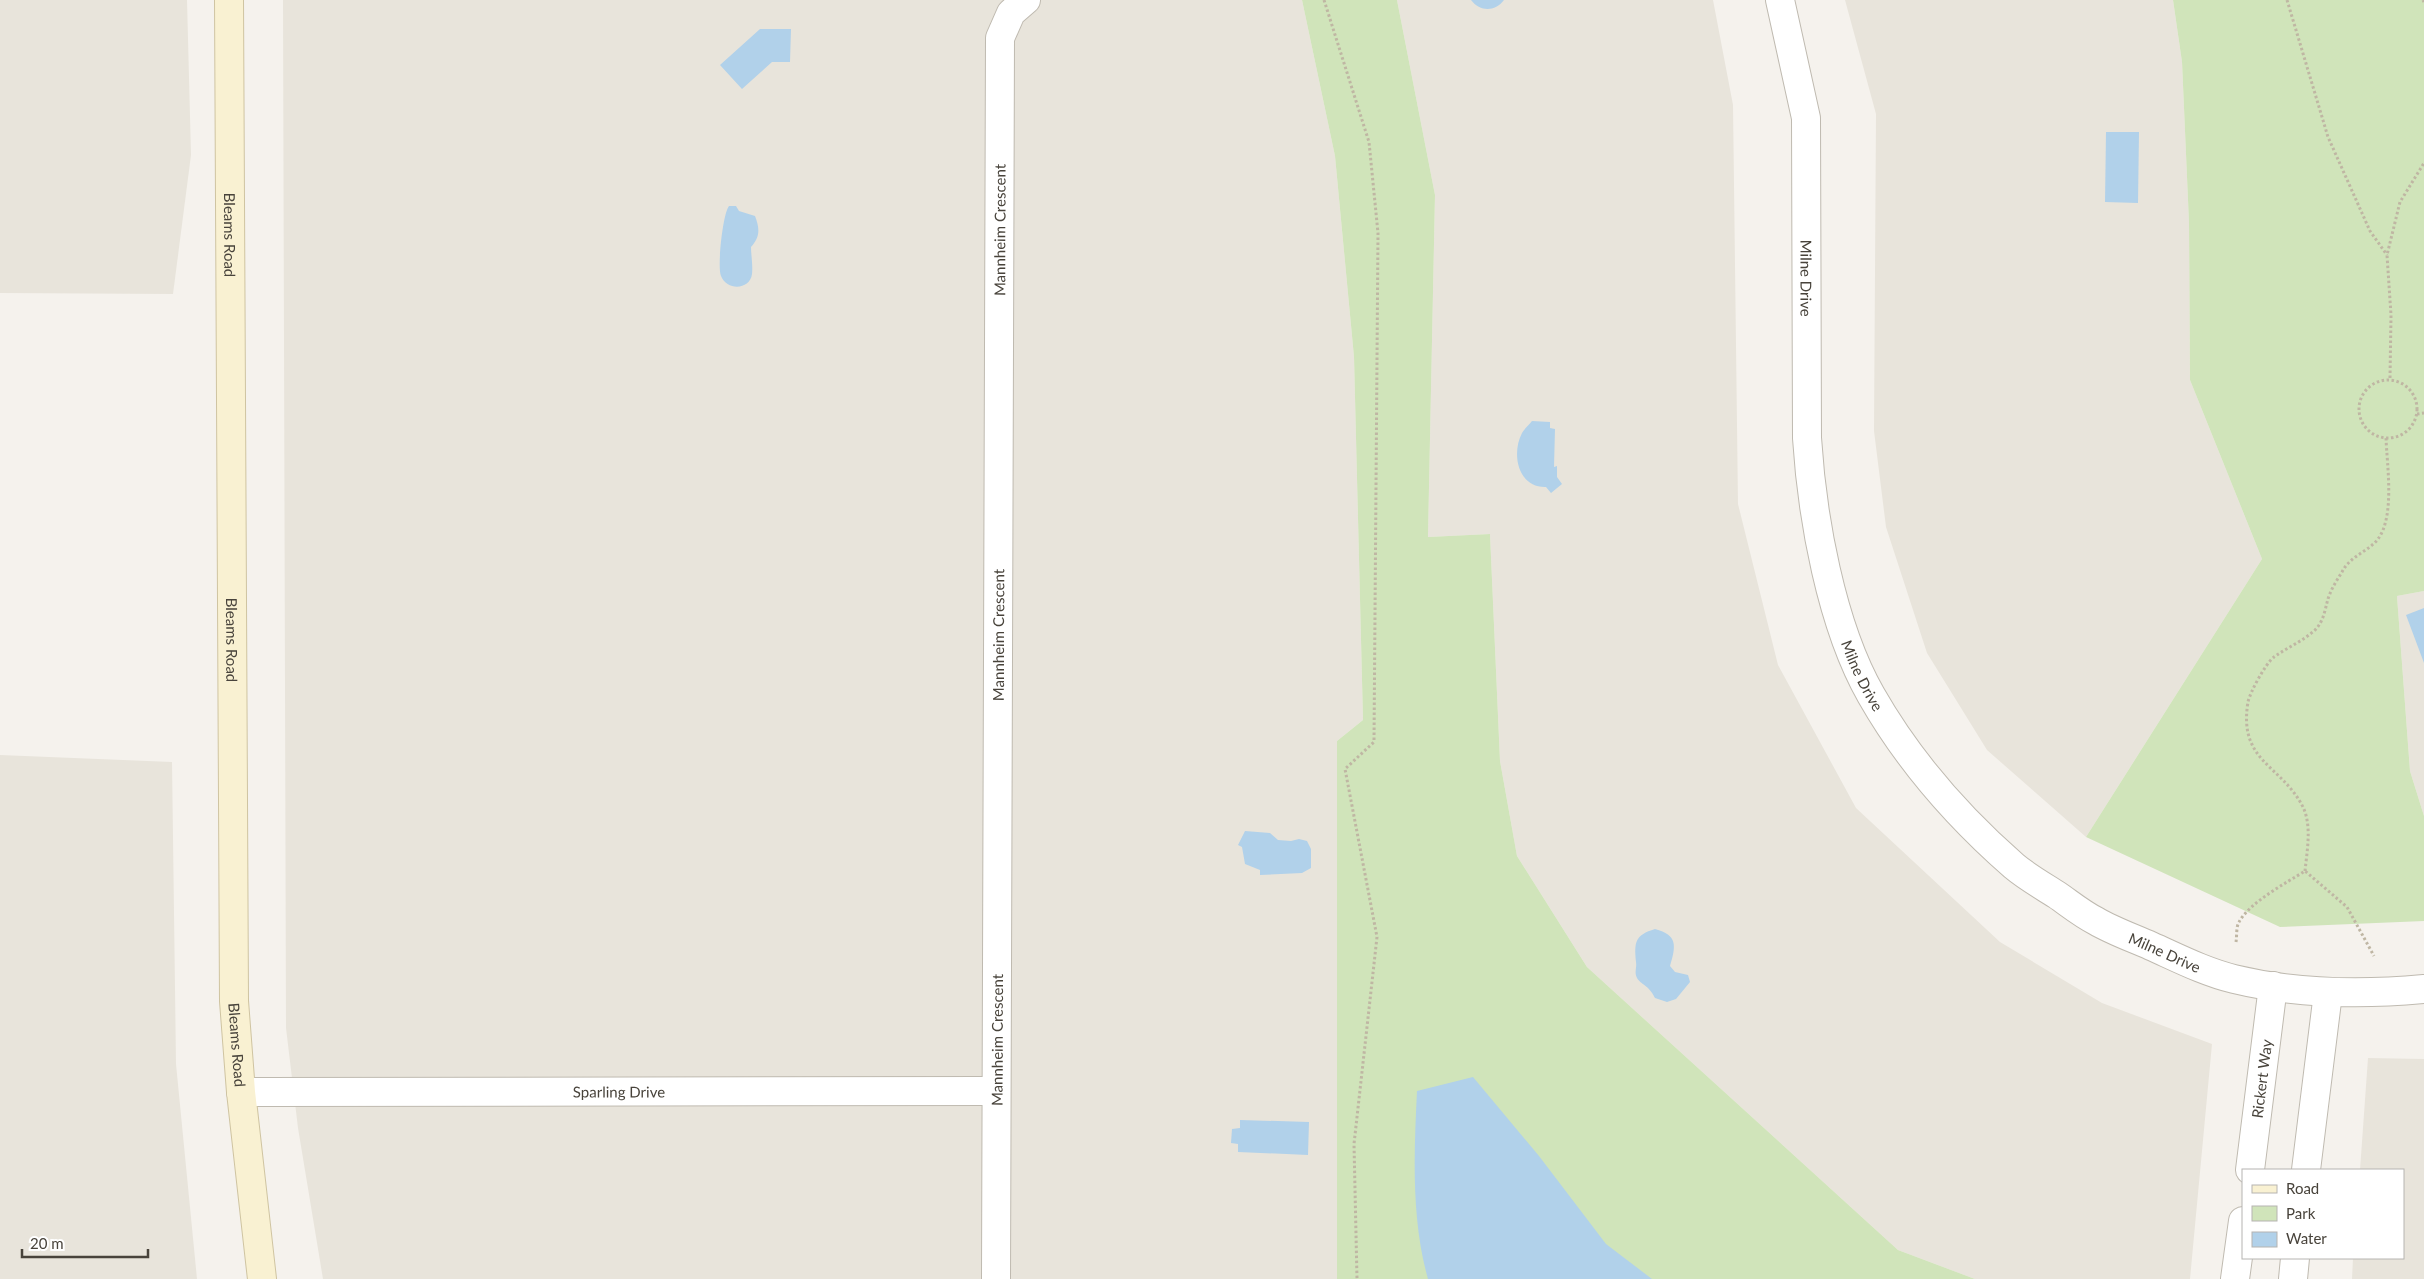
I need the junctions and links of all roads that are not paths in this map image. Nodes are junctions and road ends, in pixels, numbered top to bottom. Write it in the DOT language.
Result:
graph roads {
  1 [pos="229,0"];
  2 [pos="1026,0"];
  3 [pos="1780,0"];
  4 [pos="2273,986"];
  5 [pos="2424,989"];
  6 [pos="2328,993"];
  7 [pos="996,1090"];
  8 [pos="240,1092"];
  9 [pos="2250,1169"];
  10 [pos="2306,1169"];
  11 [pos="2242,1229"];
  12 [pos="2295,1259"];
  13 [pos="262,1279"];
  14 [pos="996,1279"];
  15 [pos="2235,1279"];
  16 [pos="2293,1279"];
  1 -- 8 [label="main road, Bleams Road"];
  2 -- 7 [label="street, Mannheim Crescent"];
  3 -- 4 [label="street, Milne Drive"];
  4 -- 6 [label="street, Milne Drive"];
  4 -- 9 [label="street, Rickert Way"];
  5 -- 6 [label="street, Milne Drive"];
  6 -- 10 [label="street"];
  7 -- 8 [label="street, Sparling Drive"];
  7 -- 14 [label="street, Mannheim Crescent"];
  8 -- 13 [label="main road, Bleams Road"];
  11 -- 15 [label="street"];
  12 -- 16 [label="street"];
}
